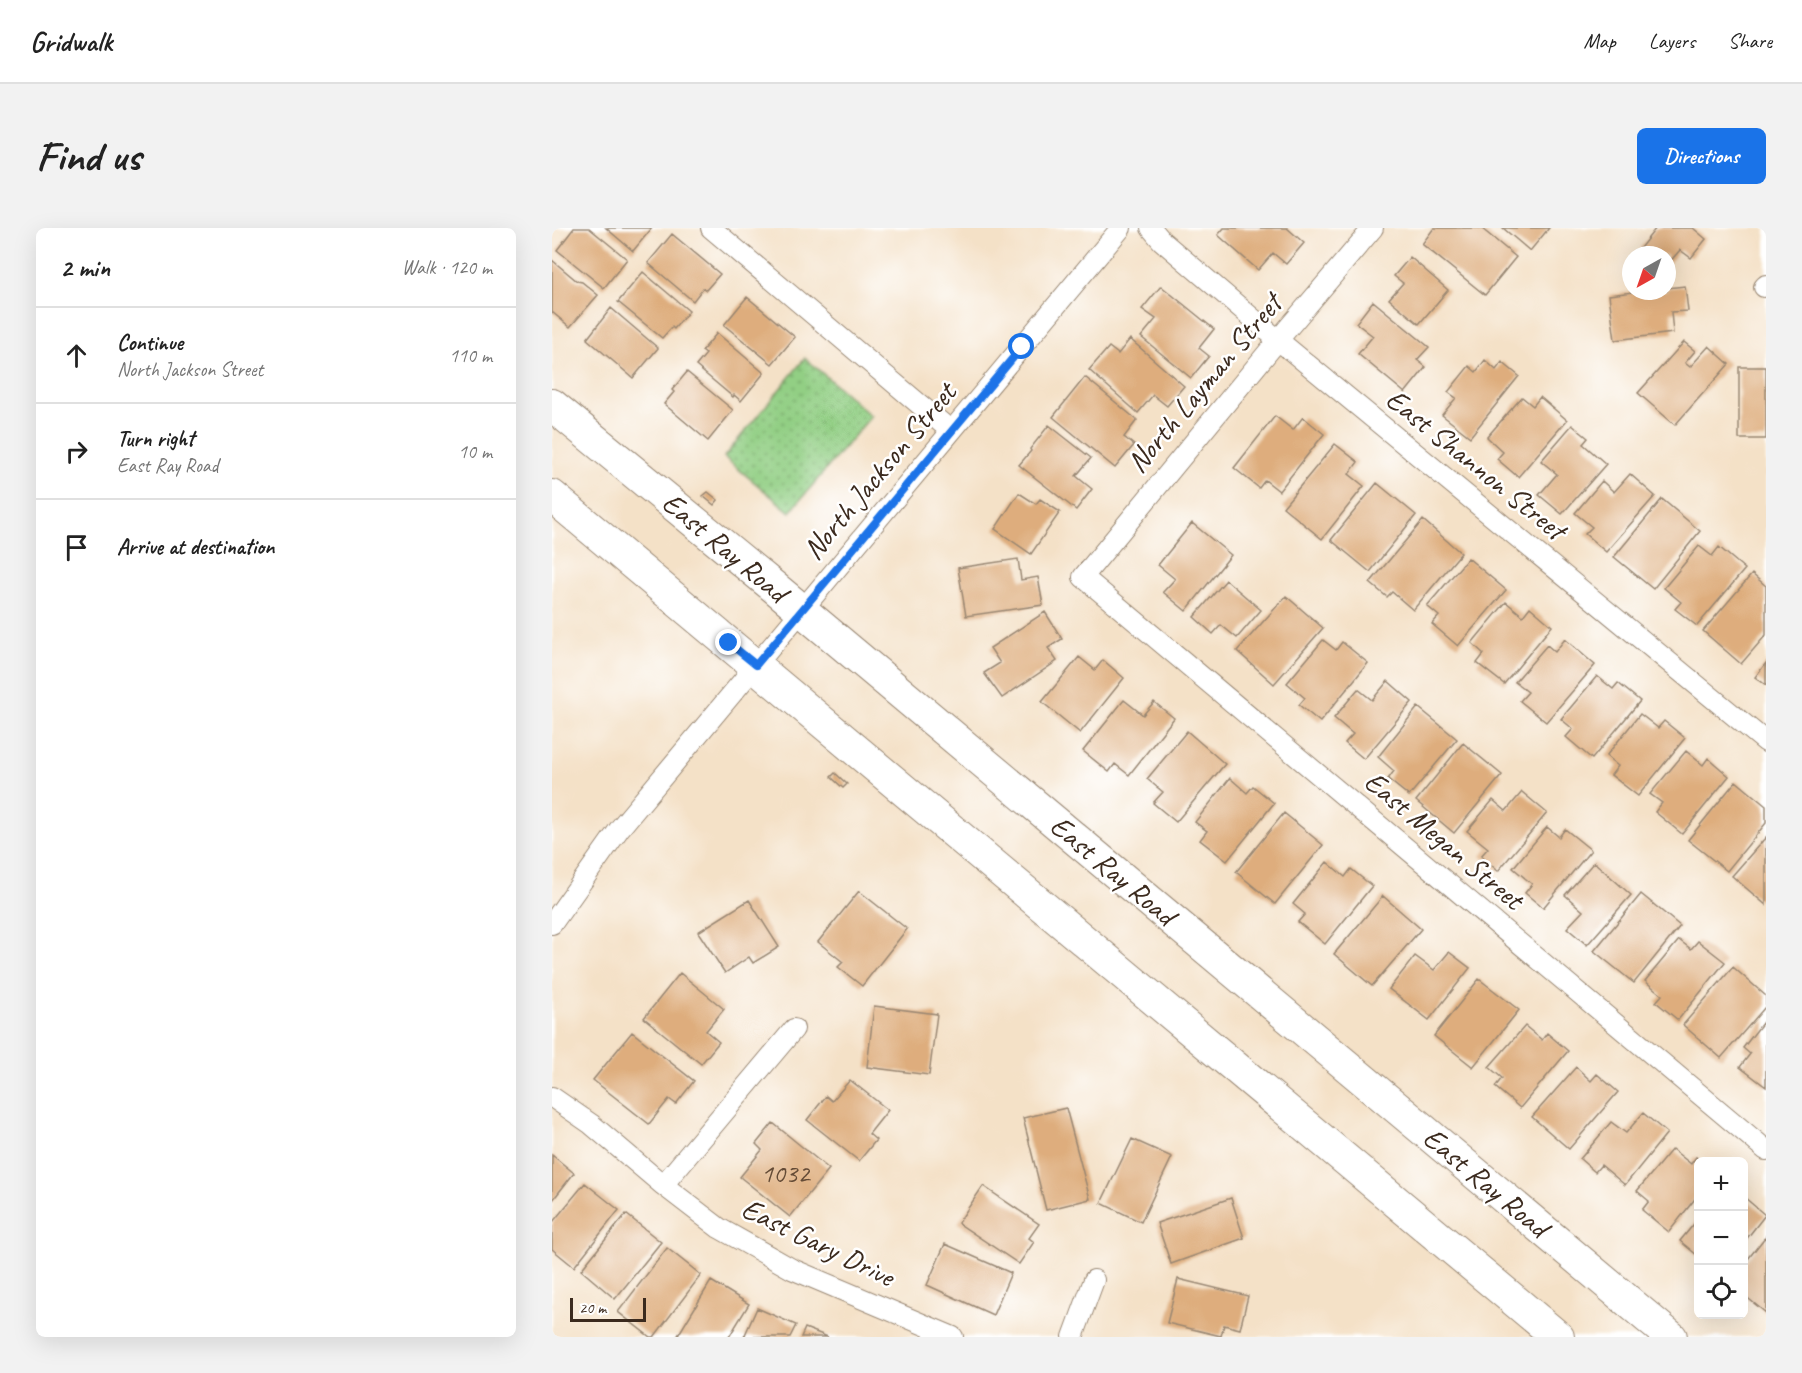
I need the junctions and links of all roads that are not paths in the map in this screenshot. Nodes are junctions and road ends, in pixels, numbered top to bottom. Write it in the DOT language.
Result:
graph roads {
  1 [pos="711,228"];
  2 [pos="1121,228"];
  3 [pos="1151,228"];
  4 [pos="1373,228"];
  5 [pos="1278,340"];
  6 [pos="552,405"];
  7 [pos="951,432"];
  8 [pos="552,496"];
  9 [pos="1083,577"];
  10 [pos="802,610"];
  11 [pos="756,665"];
  12 [pos="1766,742"];
  13 [pos="552,924"];
  14 [pos="794,1029"];
  15 [pos="552,1097"];
  16 [pos="1766,1150"];
  17 [pos="663,1185"];
  18 [pos="1094,1280"];
  19 [pos="953,1337"];
  20 [pos="1073,1337"];
  21 [pos="1558,1337"];
  22 [pos="1671,1337"];
  1 -- 7 [label="street"];
  2 -- 7 [label="street, North Jackson Street"];
  3 -- 5 [label="street, East Shannon Street"];
  4 -- 5 [label="street, North Layman Street"];
  5 -- 9 [label="street, North Layman Street"];
  5 -- 12 [label="street, East Shannon Street"];
  6 -- 10 [label="main road, East Ray Road"];
  7 -- 10 [label="street, North Jackson Street"];
  8 -- 11 [label="main road"];
  9 -- 16 [label="street, East Megan Street"];
  10 -- 11 [label="street, North Jackson Street"];
  10 -- 22 [label="main road, East Ray Road"];
  11 -- 13 [label="street, North Jackson Street"];
  11 -- 21 [label="main road"];
  14 -- 17 [label="street"];
  15 -- 17 [label="street, East Gary Drive"];
  17 -- 19 [label="street, East Gary Drive"];
  18 -- 20 [label="street"];
}
